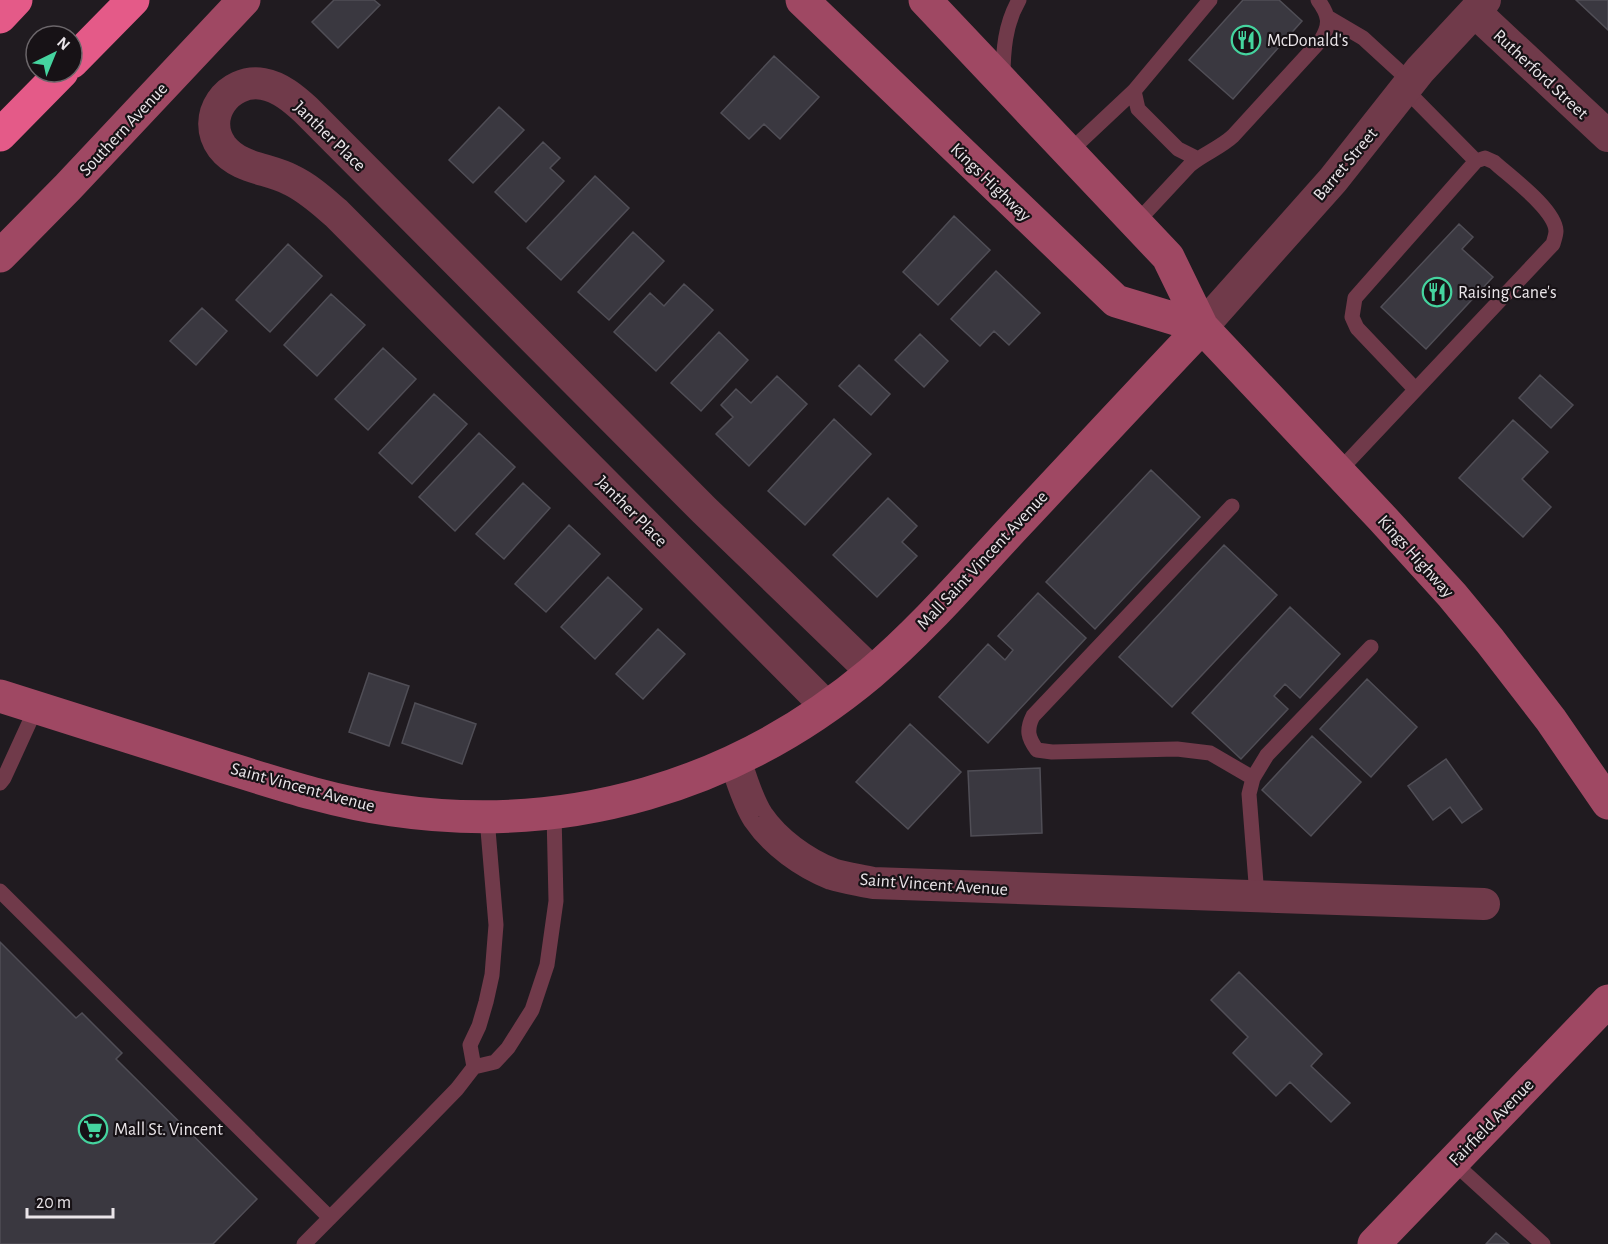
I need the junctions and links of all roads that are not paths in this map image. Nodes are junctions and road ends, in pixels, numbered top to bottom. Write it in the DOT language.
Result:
graph roads {
  1 [pos="16,0"];
  2 [pos="133,0"];
  3 [pos="244,0"];
  4 [pos="802,0"];
  5 [pos="925,0"];
  6 [pos="1019,0"];
  7 [pos="1210,0"];
  8 [pos="1318,0"];
  9 [pos="1474,4"];
  10 [pos="0,17"];
  11 [pos="1329,18"];
  12 [pos="84,50"];
  13 [pos="1003,81"];
  14 [pos="50,84"];
  15 [pos="1408,86"];
  16 [pos="1134,91"];
  17 [pos="0,135"];
  18 [pos="1608,136"];
  19 [pos="1069,152"];
  20 [pos="1198,159"];
  21 [pos="1476,161"];
  22 [pos="1136,223"];
  23 [pos="0,256"];
  24 [pos="1202,327"];
  25 [pos="1415,389"];
  26 [pos="1338,471"];
  27 [pos="1232,506"];
  28 [pos="1371,647"];
  29 [pos="872,672"];
  30 [pos="0,696"];
  31 [pos="827,707"];
  32 [pos="36,708"];
  33 [pos="735,761"];
  34 [pos="1253,778"];
  35 [pos="0,783"];
  36 [pos="1608,803"];
  37 [pos="554,813"];
  38 [pos="488,818"];
  39 [pos="0,891"];
  40 [pos="1257,896"];
  41 [pos="1484,904"];
  42 [pos="1608,1001"];
  43 [pos="474,1067"];
  44 [pos="1453,1162"];
  45 [pos="330,1218"];
  46 [pos="304,1244"];
  47 [pos="1374,1244"];
  48 [pos="1543,1244"];
  1 -- 10 [label="highway"];
  2 -- 12 [label="highway"];
  3 -- 23 [label="street, Southern Avenue"];
  4 -- 24 [label="street, Kings Highway"];
  5 -- 13 [label="street, Kings Highway"];
  6 -- 13 [label="lane"];
  7 -- 16 [label="lane"];
  8 -- 11 [label="lane"];
  9 -- 15 [label="street, Barret Street"];
  9 -- 18 [label="street, Rutherford Street"];
  11 -- 15 [label="lane"];
  11 -- 20 [label="lane"];
  13 -- 19 [label="street, Kings Highway"];
  14 -- 17 [label="highway"];
  15 -- 21 [label="lane"];
  15 -- 24 [label="street, Barret Street"];
  16 -- 19 [label="lane"];
  16 -- 20 [label="lane"];
  19 -- 22 [label="street, Kings Highway"];
  20 -- 22 [label="lane"];
  21 -- 25 [label="lane"];
  21 -- 25 [label="lane"];
  22 -- 24 [label="street, Kings Highway"];
  24 -- 26 [label="street, Kings Highway"];
  24 -- 29 [label="street, Mall Saint Vincent Avenue"];
  25 -- 26 [label="lane"];
  26 -- 36 [label="street, Kings Highway"];
  27 -- 34 [label="lane"];
  28 -- 34 [label="lane"];
  29 -- 31 [label="street, Mall Saint Vincent Avenue"];
  29 -- 31 [label="street, Janther Place"];
  30 -- 32 [label="street, Saint Vincent Avenue"];
  31 -- 33 [label="street, Mall Saint Vincent Avenue"];
  32 -- 35 [label="lane"];
  32 -- 38 [label="street, Saint Vincent Avenue"];
  33 -- 37 [label="street, Saint Vincent Avenue"];
  33 -- 40 [label="street, Saint Vincent Avenue"];
  34 -- 40 [label="lane"];
  37 -- 38 [label="street, Saint Vincent Avenue"];
  37 -- 43 [label="lane"];
  38 -- 43 [label="lane"];
  39 -- 45 [label="lane"];
  40 -- 41 [label="street, Saint Vincent Avenue"];
  42 -- 44 [label="street, Fairfield Avenue"];
  43 -- 45 [label="lane"];
  44 -- 47 [label="street, Fairfield Avenue"];
  44 -- 48 [label="lane"];
  45 -- 46 [label="lane"];
}
